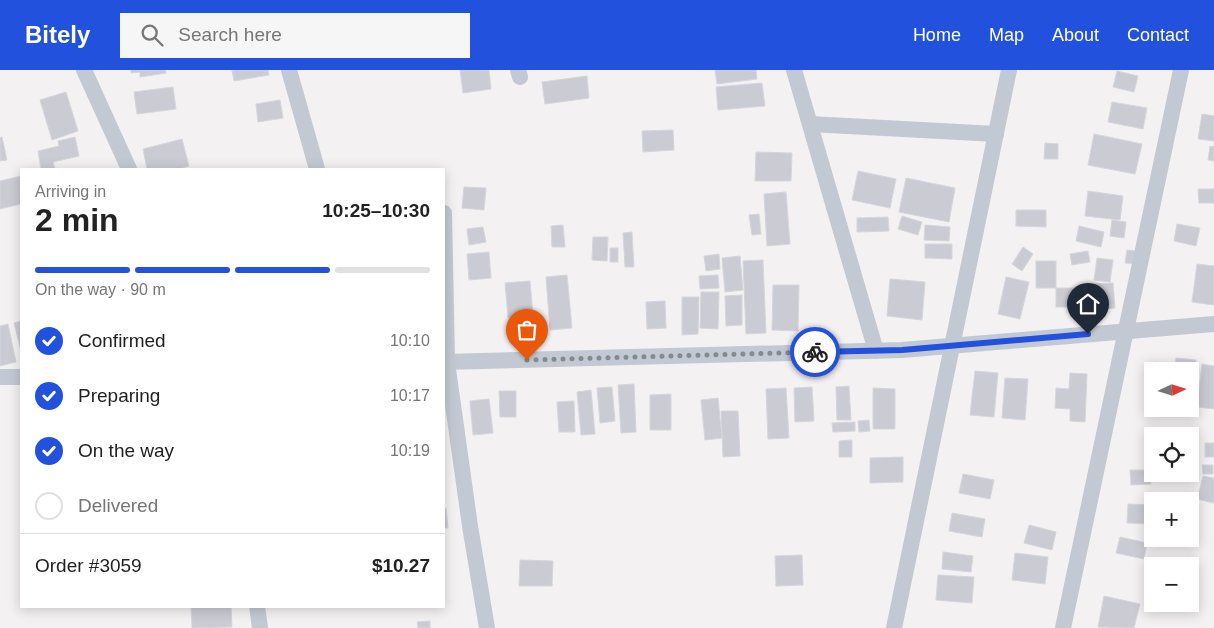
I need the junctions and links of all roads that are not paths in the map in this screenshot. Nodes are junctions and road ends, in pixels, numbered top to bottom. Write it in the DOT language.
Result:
graph roads {
  1 [pos="84,70"];
  2 [pos="289,70"];
  3 [pos="794,70"];
  4 [pos="1009,70"];
  5 [pos="1181,70"];
  6 [pos="810,124"];
  7 [pos="996,134"];
  8 [pos="129,168"];
  9 [pos="316,168"];
  10 [pos="445,288"];
  11 [pos="1214,324"];
  12 [pos="1127,331"];
  13 [pos="952,346"];
  14 [pos="876,351"];
  15 [pos="446,362"];
  16 [pos="0,377"];
  17 [pos="20,377"];
  18 [pos="257,608"];
  19 [pos="260,628"];
  20 [pos="487,628"];
  21 [pos="894,628"];
  22 [pos="1063,628"];
  1 -- 8 [label="street"];
  2 -- 9 [label="street"];
  3 -- 6 [label="street"];
  4 -- 7 [label="street"];
  5 -- 12 [label="street"];
  6 -- 7 [label="street"];
  6 -- 14 [label="street"];
  7 -- 13 [label="street"];
  10 -- 15 [label="street"];
  11 -- 12 [label="street"];
  12 -- 13 [label="street"];
  12 -- 22 [label="street"];
  13 -- 14 [label="street"];
  13 -- 21 [label="street"];
  14 -- 15 [label="street"];
  15 -- 20 [label="street"];
  16 -- 17 [label="street"];
  18 -- 19 [label="street"];
}
